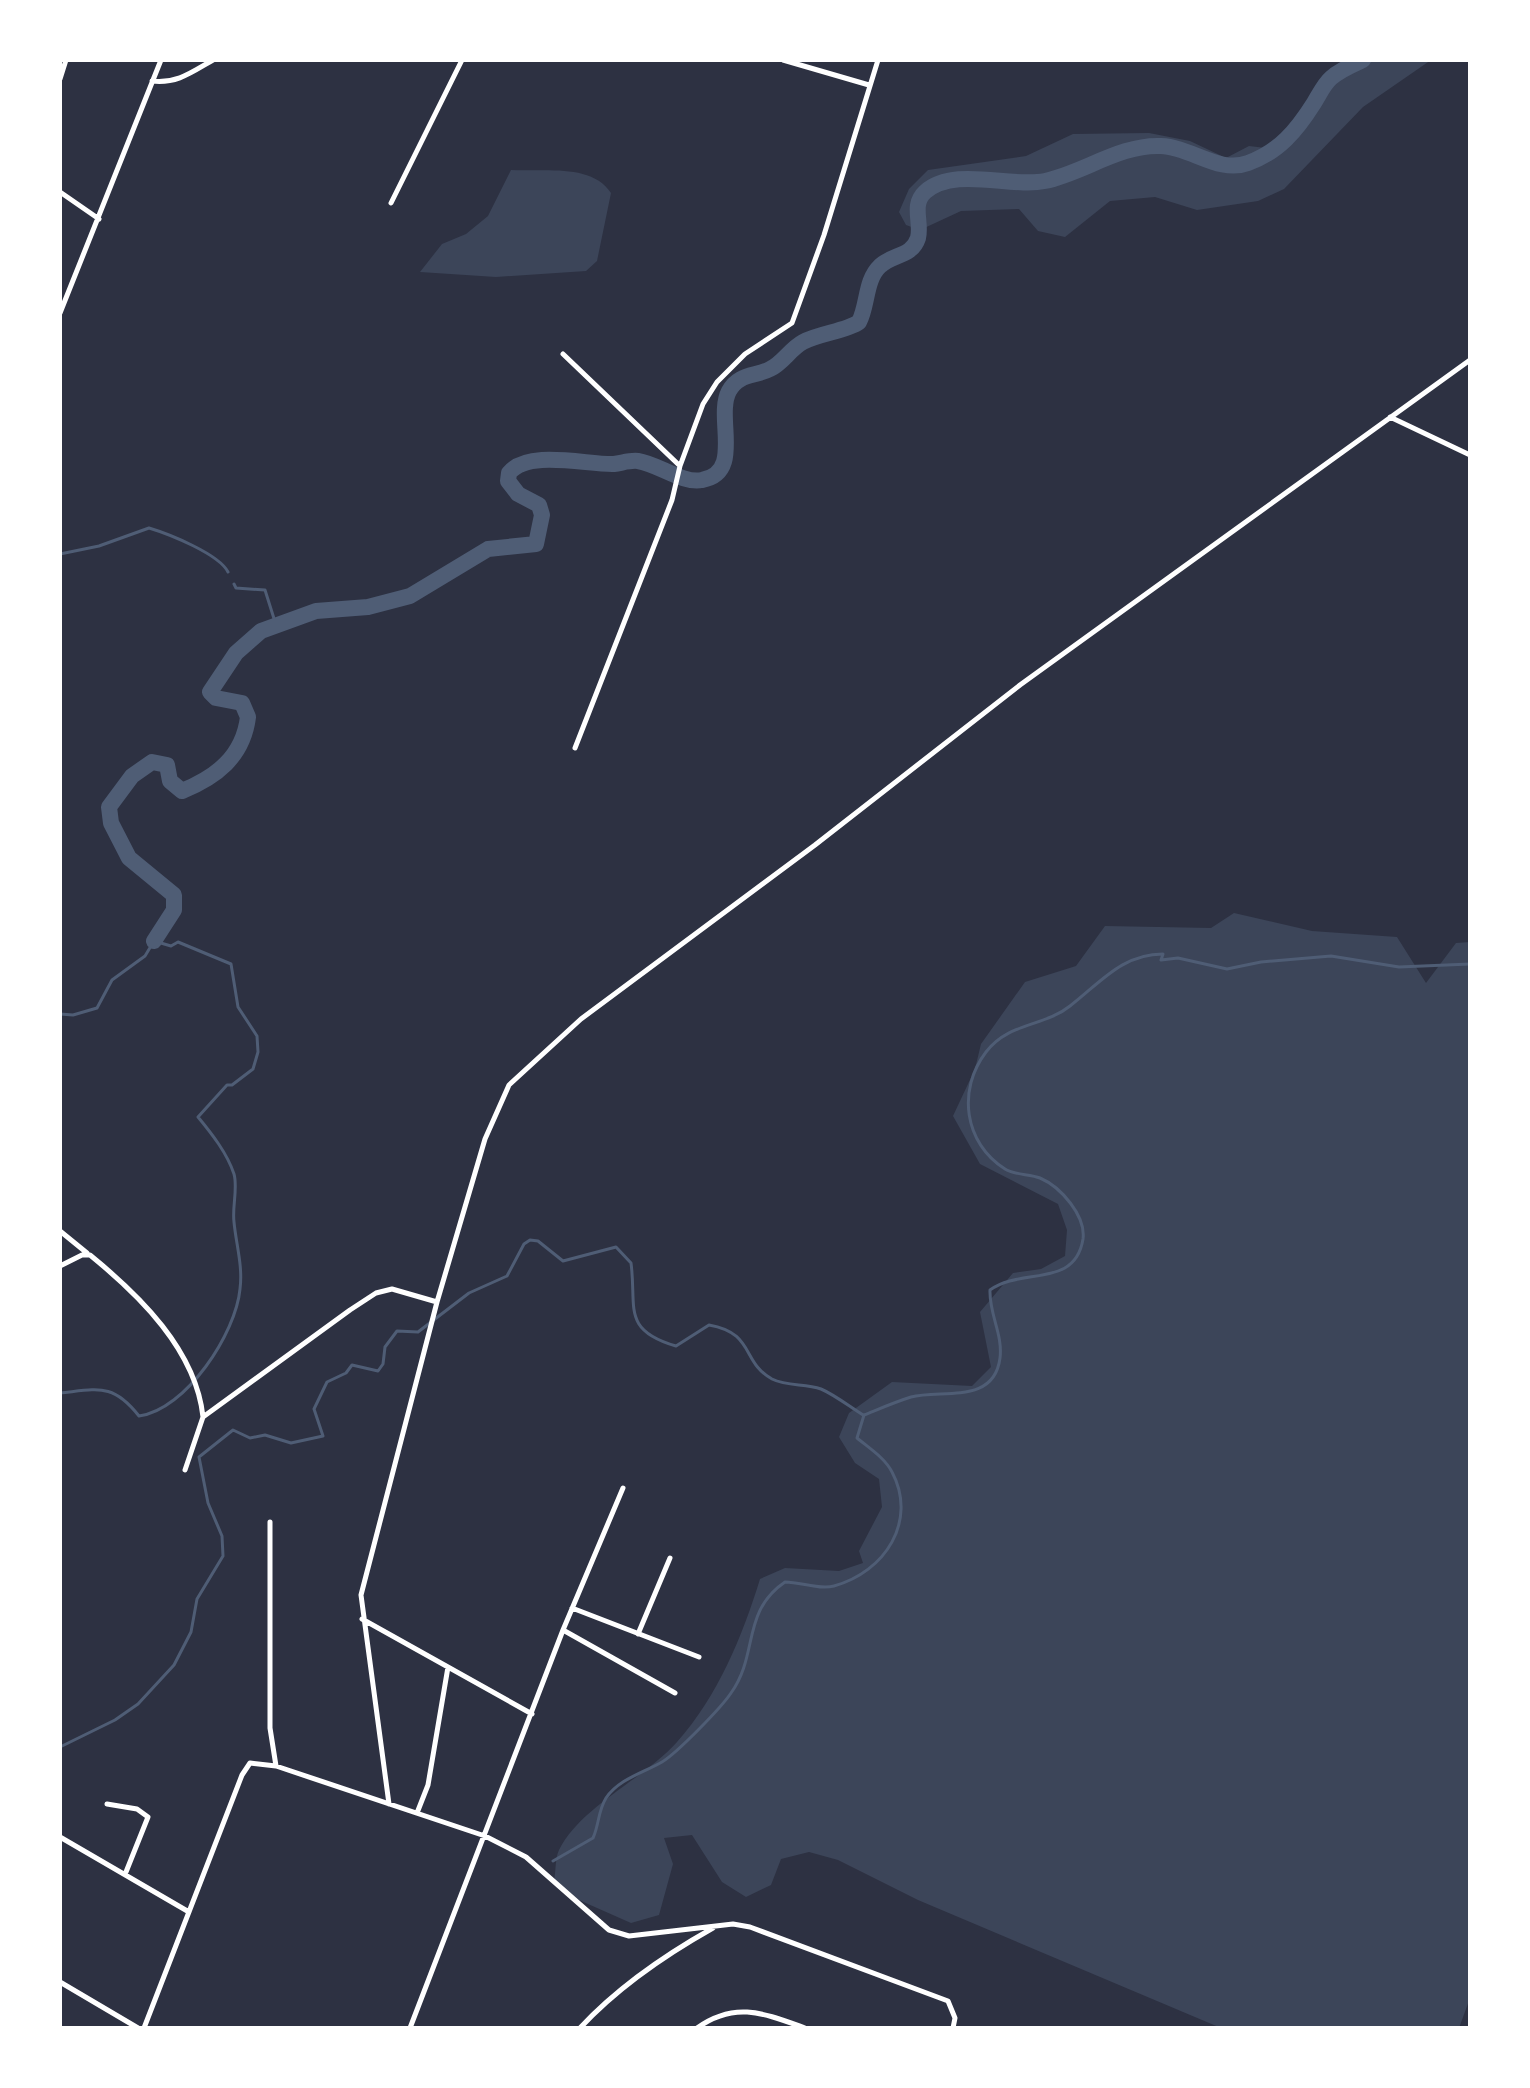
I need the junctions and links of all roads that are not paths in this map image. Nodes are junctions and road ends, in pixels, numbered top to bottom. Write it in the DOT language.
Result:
graph roads {
  1 [pos="66,60"];
  2 [pos="161,60"];
  3 [pos="213,60"];
  4 [pos="462,60"];
  5 [pos="783,60"];
  6 [pos="878,60"];
  7 [pos="60,79"];
  8 [pos="152,81"];
  9 [pos="869,85"];
  10 [pos="60,192"];
  11 [pos="391,203"];
  12 [pos="99,219"];
  13 [pos="60,313"];
  14 [pos="563,354"];
  15 [pos="1470,360"];
  16 [pos="1389,417"];
  17 [pos="1470,455"];
  18 [pos="680,466"];
  19 [pos="575,748"];
  20 [pos="60,1231"];
  21 [pos="90,1255"];
  22 [pos="60,1266"];
  23 [pos="437,1302"];
  24 [pos="203,1417"];
  25 [pos="185,1470"];
  26 [pos="623,1488"];
  27 [pos="270,1522"];
  28 [pos="670,1558"];
  29 [pos="572,1608"];
  30 [pos="362,1619"];
  31 [pos="563,1630"];
  32 [pos="638,1634"];
  33 [pos="699,1657"];
  34 [pos="448,1667"];
  35 [pos="675,1693"];
  36 [pos="532,1714"];
  37 [pos="276,1766"];
  38 [pos="107,1804"];
  39 [pos="389,1804"];
  40 [pos="417,1813"];
  41 [pos="485,1836"];
  42 [pos="60,1837"];
  43 [pos="126,1872"];
  44 [pos="189,1912"];
  45 [pos="717,1926"];
  46 [pos="60,1982"];
  47 [pos="790,2025"];
  48 [pos="141,2028"];
  49 [pos="410,2028"];
  50 [pos="580,2028"];
  51 [pos="697,2028"];
  52 [pos="805,2028"];
  53 [pos="953,2028"];
  1 -- 7 [label="street"];
  2 -- 8 [label="street"];
  3 -- 8 [label="street"];
  4 -- 11 [label="street"];
  5 -- 9 [label="street"];
  6 -- 9 [label="street"];
  8 -- 12 [label="street"];
  9 -- 18 [label="street"];
  10 -- 12 [label="street"];
  12 -- 13 [label="street"];
  14 -- 18 [label="street"];
  15 -- 16 [label="street"];
  16 -- 17 [label="street"];
  16 -- 23 [label="street"];
  18 -- 19 [label="street"];
  20 -- 21 [label="street"];
  21 -- 22 [label="street"];
  21 -- 24 [label="street"];
  23 -- 24 [label="street"];
  23 -- 30 [label="street"];
  24 -- 25 [label="street"];
  26 -- 29 [label="street"];
  27 -- 37 [label="street"];
  28 -- 32 [label="street"];
  29 -- 31 [label="street"];
  29 -- 32 [label="street"];
  30 -- 34 [label="street"];
  30 -- 39 [label="street"];
  31 -- 35 [label="street"];
  31 -- 36 [label="street"];
  32 -- 33 [label="street"];
  34 -- 36 [label="street"];
  34 -- 40 [label="street"];
  36 -- 41 [label="street"];
  37 -- 39 [label="street"];
  37 -- 44 [label="street"];
  38 -- 43 [label="street"];
  39 -- 40 [label="street"];
  40 -- 41 [label="street"];
  41 -- 45 [label="street"];
  41 -- 49 [label="street"];
  42 -- 43 [label="street"];
  43 -- 44 [label="street"];
  44 -- 48 [label="street"];
  45 -- 50 [label="street"];
  45 -- 53 [label="street"];
  46 -- 48 [label="street"];
  47 -- 51 [label="street"];
  47 -- 52 [label="street"];
}
